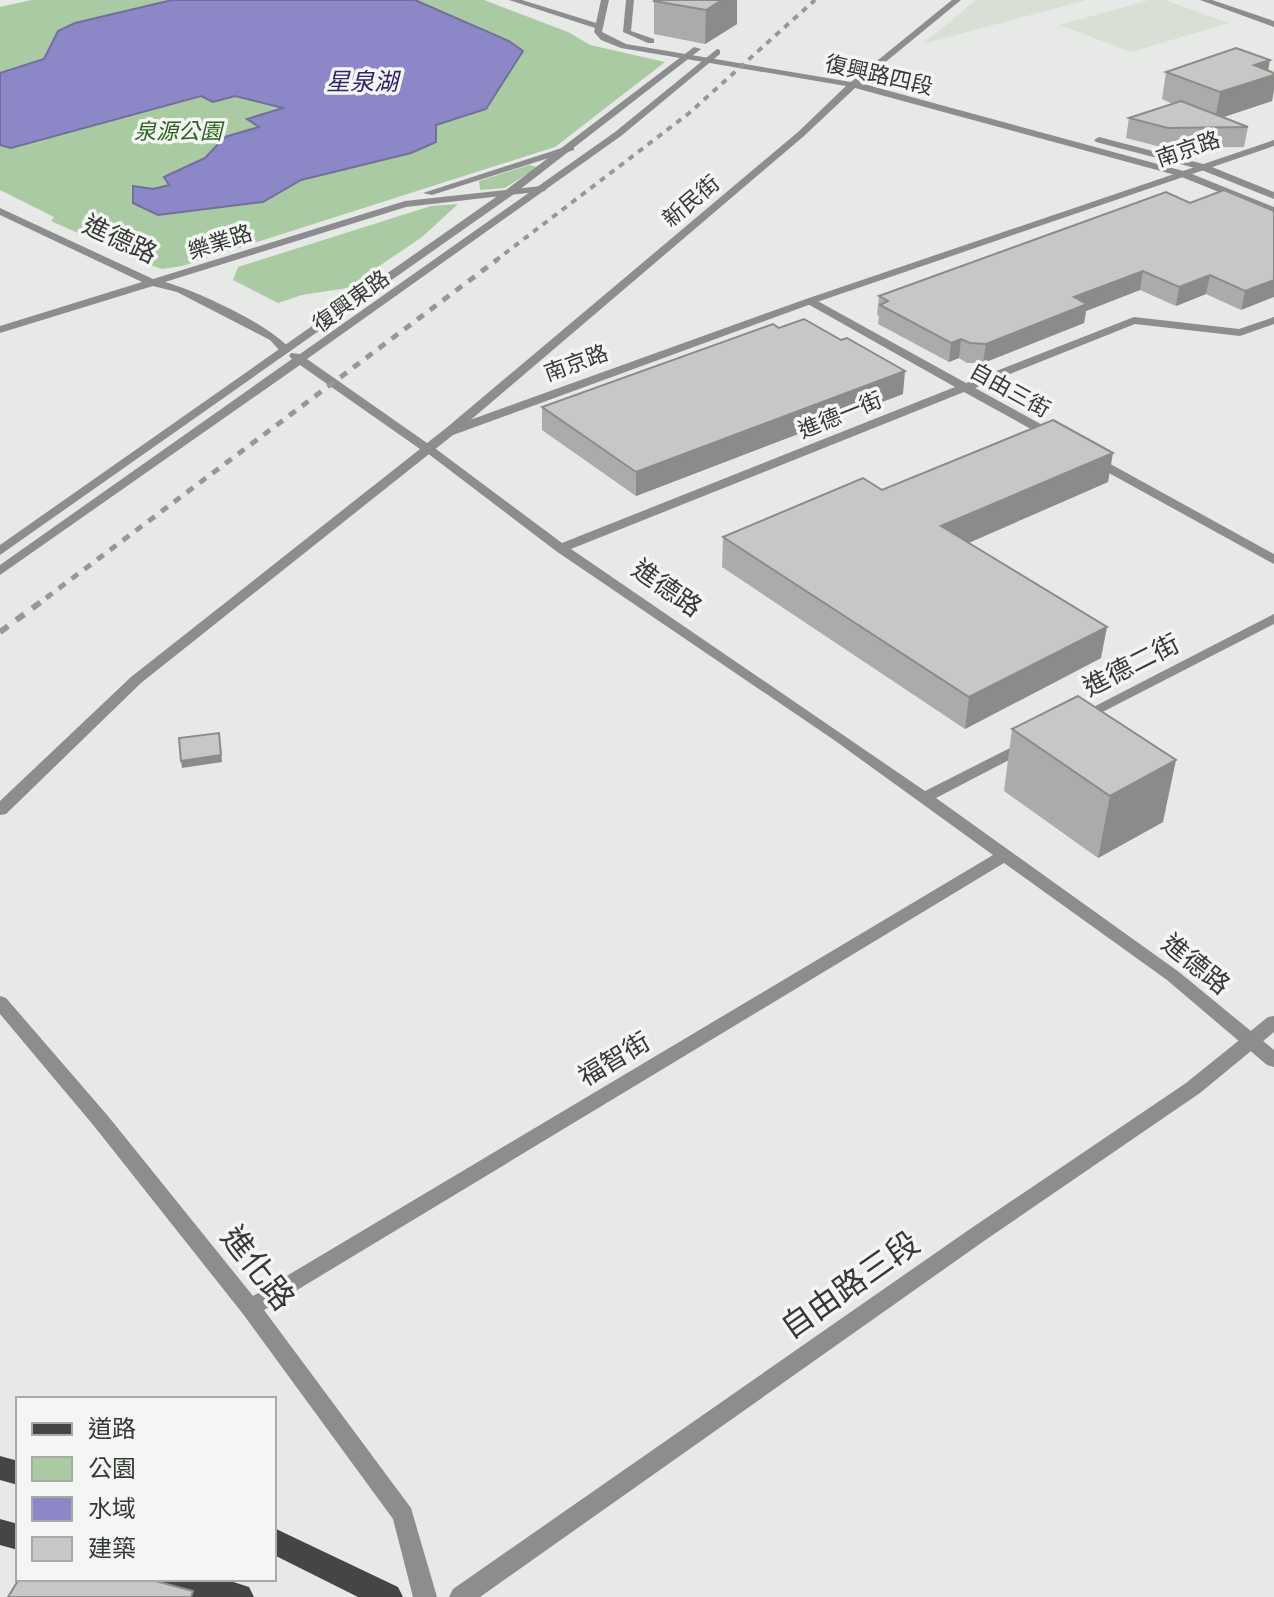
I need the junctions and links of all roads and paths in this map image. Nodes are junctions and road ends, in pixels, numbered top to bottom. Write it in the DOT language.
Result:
graph roads {
  1 [pos="513,0"];
  2 [pos="605,0"];
  3 [pos="630,0"];
  4 [pos="957,0"];
  5 [pos="1204,0"];
  6 [pos="1274,24"];
  7 [pos="598,26"];
  8 [pos="697,49"];
  9 [pos="687,56"];
  10 [pos="713,56"];
  11 [pos="857,81"];
  12 [pos="1274,143"];
  13 [pos="571,148"];
  14 [pos="1203,167"];
  15 [pos="1183,174"];
  16 [pos="541,189"];
  17 [pos="510,192"];
  18 [pos="1274,196"];
  19 [pos="405,204"];
  20 [pos="0,211"];
  21 [pos="1274,211"];
  22 [pos="150,282"];
  23 [pos="810,301"];
  24 [pos="1274,320"];
  25 [pos="0,330"];
  26 [pos="285,350"];
  27 [pos="302,360"];
  28 [pos="964,387"];
  29 [pos="449,432"];
  30 [pos="1072,447"];
  31 [pos="428,449"];
  32 [pos="1086,455"];
  33 [pos="561,548"];
  34 [pos="0,551"];
  35 [pos="1274,560"];
  36 [pos="0,571"];
  37 [pos="1274,618"];
  38 [pos="1064,726"];
  39 [pos="1036,740"];
  40 [pos="924,798"];
  41 [pos="0,810"];
  42 [pos="1005,855"];
  43 [pos="0,1002"];
  44 [pos="1274,1022"];
  45 [pos="1250,1043"];
  46 [pos="1274,1060"];
  47 [pos="250,1308"];
  48 [pos="276,1542"];
  49 [pos="183,1581"];
  50 [pos="239,1597"];
  51 [pos="388,1597"];
  52 [pos="425,1597"];
  53 [pos="461,1597"];
  1 -- 7 [label="street, 復興路四段"];
  2 -- 7 [label="street"];
  3 -- 8 [label="street, 復興路四段"];
  4 -- 11 [label="street, 新民街"];
  5 -- 6 [label="street"];
  7 -- 9 [label="street, 復興路四段"];
  8 -- 9 [label="street, 復興東路"];
  8 -- 10 [label="street, 復興路四段"];
  9 -- 10 [label="street, 復興路四段"];
  9 -- 13 [label="street, 復興東路"];
  10 -- 11 [label="street, 復興路四段"];
  10 -- 16 [label="street, 復興東路"];
  11 -- 14 [label="street, 復興路四段"];
  11 -- 15 [label="street, 復興路四段"];
  11 -- 29 [label="street, 新民街"];
  12 -- 14 [label="street, 南京路"];
  13 -- 17 [label="street, 復興東路"];
  13 -- 19 [label="street, 樂業路"];
  14 -- 15 [label="street, 南京路"];
  14 -- 18 [label="street, 復興路四段"];
  15 -- 21 [label="street, 復興路四段"];
  15 -- 23 [label="street, 南京路"];
  16 -- 17 [label="street, 樂業路"];
  16 -- 27 [label="street, 復興東路"];
  17 -- 19 [label="street, 樂業路"];
  17 -- 26 [label="street, 復興東路"];
  19 -- 22 [label="street, 樂業路"];
  20 -- 22 [label="street, 進德路"];
  22 -- 25 [label="street, 樂業路"];
  22 -- 26 [label="street, 進德路"];
  23 -- 28 [label="street, 自由三街"];
  23 -- 29 [label="street, 南京路"];
  24 -- 28 [label="street, 進德一街"];
  26 -- 27 [label="street, 進德路"];
  26 -- 34 [label="street, 復興東路"];
  27 -- 31 [label="street, 進德路"];
  27 -- 36 [label="street, 復興東路"];
  28 -- 30 [label="street, 自由三街"];
  28 -- 33 [label="street, 進德一街"];
  29 -- 31 [label="street, 南京路"];
  31 -- 33 [label="street, 進德路"];
  31 -- 41 [label="street, 南京路"];
  32 -- 35 [label="street"];
  33 -- 40 [label="street, 進德路"];
  37 -- 38 [label="street, 進德二街"];
  39 -- 40 [label="street"];
  40 -- 42 [label="street, 進德路"];
  42 -- 45 [label="street, 進德路"];
  42 -- 47 [label="street, 福智街"];
  43 -- 47 [label="street, 進化路"];
  44 -- 45 [label="street, 自由路三段"];
  45 -- 46 [label="street, 進德路"];
  45 -- 53 [label="street, 自由路三段"];
  47 -- 52 [label="street, 進化路"];
  48 -- 51 [label="main road"];
  49 -- 50 [label="main road"];
}
